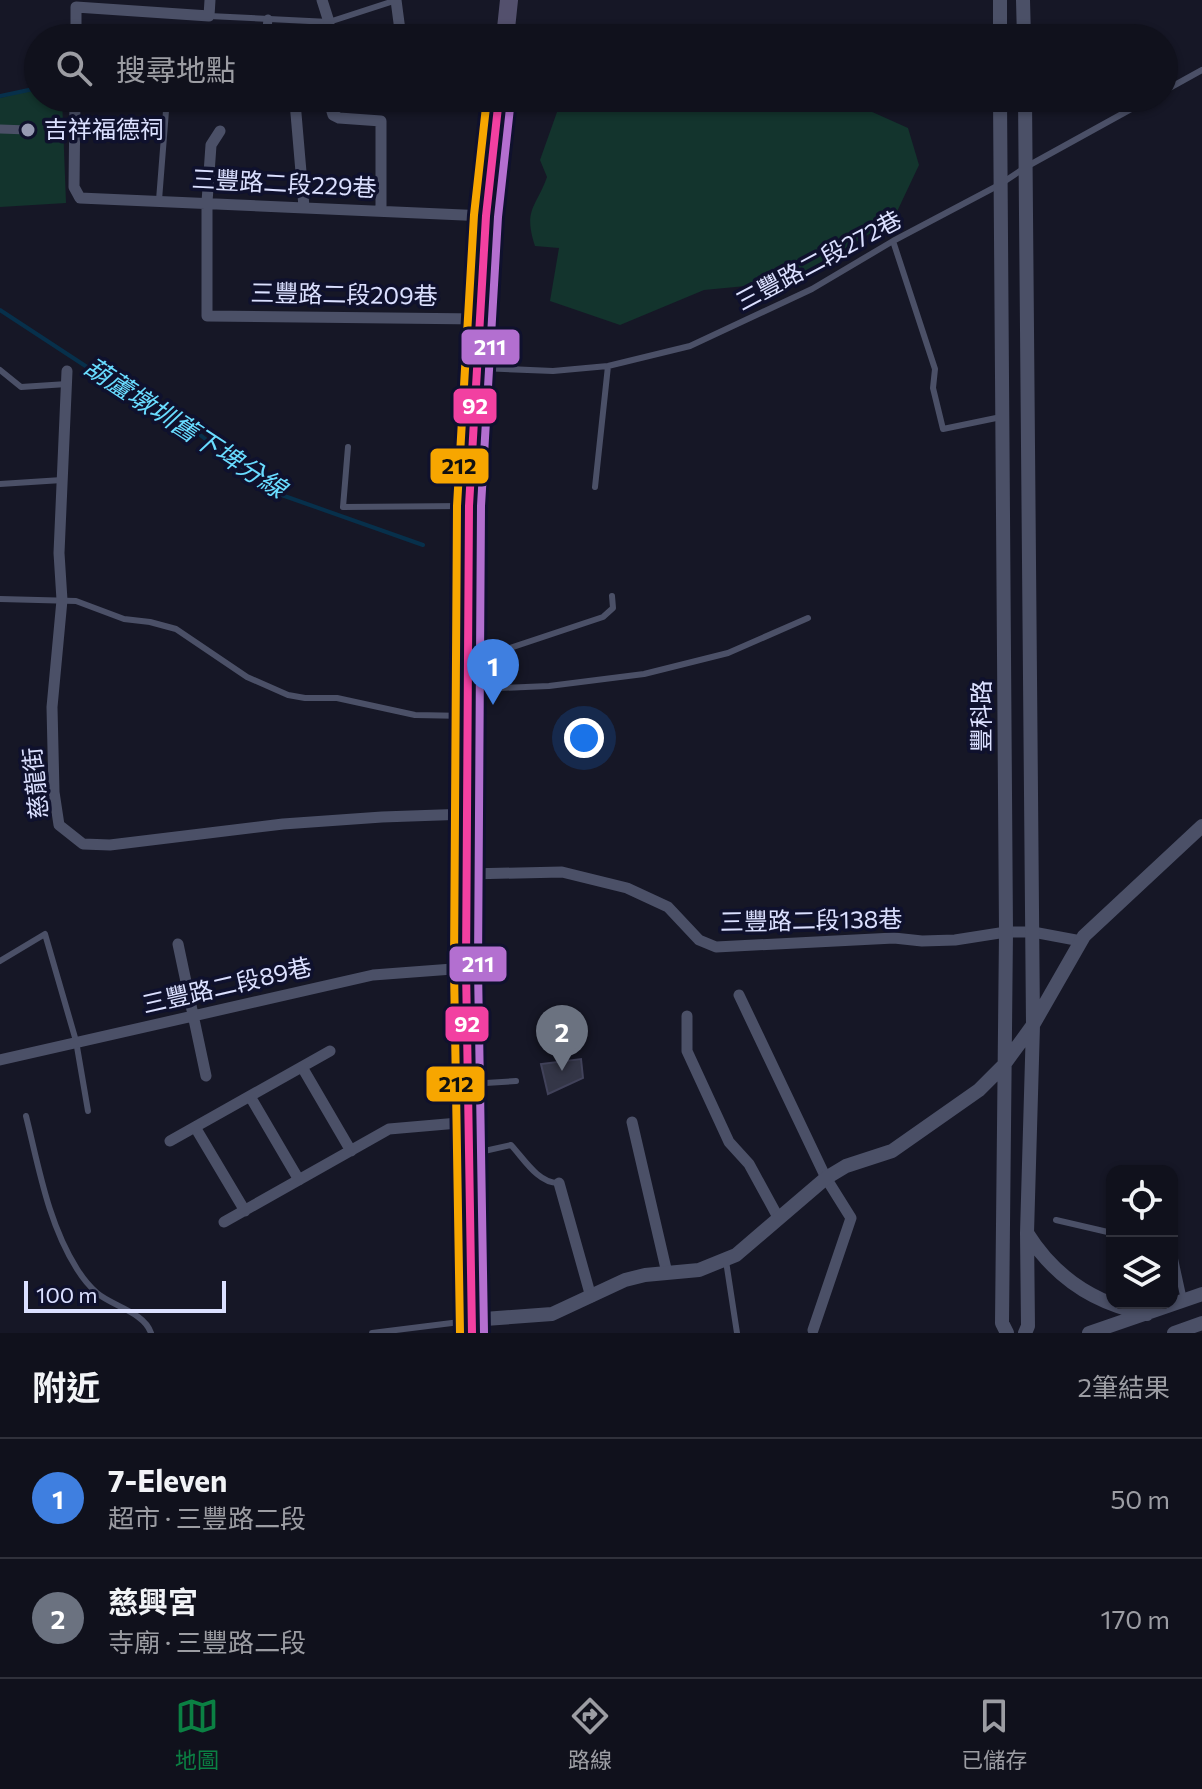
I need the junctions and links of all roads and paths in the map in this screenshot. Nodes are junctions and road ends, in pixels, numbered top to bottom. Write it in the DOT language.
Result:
graph roads {
  1 [pos="210,0"];
  2 [pos="322,0"];
  3 [pos="397,0"];
  4 [pos="509,0"];
  5 [pos="1000,0"];
  6 [pos="1023,0"];
  7 [pos="209,16"];
  8 [pos="268,19"];
  9 [pos="329,22"];
  10 [pos="76,24"];
  11 [pos="267,24"];
  12 [pos="400,24"];
  13 [pos="506,24"];
  14 [pos="1000,24"];
  15 [pos="1024,24"];
  16 [pos="1202,70"];
  17 [pos="1178,83"];
  18 [pos="75,112"];
  19 [pos="166,112"];
  20 [pos="296,112"];
  21 [pos="332,112"];
  22 [pos="497,112"];
  23 [pos="1000,112"];
  24 [pos="1025,112"];
  25 [pos="1126,112"];
  26 [pos="0,129"];
  27 [pos="28,130"];
  28 [pos="220,131"];
  29 [pos="1026,167"];
  30 [pos="999,185"];
  31 [pos="159,200"];
  32 [pos="207,202"];
  33 [pos="304,207"];
  34 [pos="381,211"];
  35 [pos="486,216"];
  36 [pos="893,241"];
  37 [pos="480,319"];
  38 [pos="608,366"];
  39 [pos="477,367"];
  40 [pos="0,370"];
  41 [pos="67,371"];
  42 [pos="67,384"];
  43 [pos="1001,417"];
  44 [pos="348,447"];
  45 [pos="62,480"];
  46 [pos="0,484"];
  47 [pos="595,487"];
  48 [pos="469,506"];
  49 [pos="612,596"];
  50 [pos="0,599"];
  51 [pos="62,600"];
  52 [pos="808,618"];
  53 [pos="470,656"];
  54 [pos="470,690"];
  55 [pos="469,716"];
  56 [pos="468,814"];
  57 [pos="1202,826"];
  58 [pos="468,874"];
  59 [pos="1006,932"];
  60 [pos="1033,932"];
  61 [pos="1081,941"];
  62 [pos="178,944"];
  63 [pos="0,961"];
  64 [pos="466,968"];
  65 [pos="739,995"];
  66 [pos="687,1016"];
  67 [pos="193,1017"];
  68 [pos="1033,1025"];
  69 [pos="76,1041"];
  70 [pos="330,1051"];
  71 [pos="0,1060"];
  72 [pos="1003,1066"];
  73 [pos="302,1067"];
  74 [pos="206,1076"];
  75 [pos="516,1081"];
  76 [pos="469,1084"];
  77 [pos="251,1098"];
  78 [pos="88,1111"];
  79 [pos="26,1116"];
  80 [pos="470,1122"];
  81 [pos="632,1122"];
  82 [pos="195,1127"];
  83 [pos="170,1141"];
  84 [pos="351,1151"];
  85 [pos="471,1154"];
  86 [pos="826,1178"];
  87 [pos="299,1180"];
  88 [pos="559,1183"];
  89 [pos="245,1211"];
  90 [pos="779,1219"];
  91 [pos="1056,1220"];
  92 [pos="224,1222"];
  93 [pos="1106,1232"];
  94 [pos="1027,1233"];
  95 [pos="726,1261"];
  96 [pos="1178,1272"];
  97 [pos="667,1273"];
  98 [pos="1202,1294"];
  99 [pos="591,1297"];
  100 [pos="1184,1300"];
  101 [pos="1147,1314"];
  102 [pos="1202,1323"];
  103 [pos="472,1327"];
  104 [pos="813,1330"];
  105 [pos="151,1333"];
  106 [pos="372,1333"];
  107 [pos="737,1333"];
  108 [pos="1007,1333"];
  109 [pos="1025,1333"];
  110 [pos="1089,1333"];
  111 [pos="1174,1333"];
  1 -- 7 [label="street"];
  2 -- 9 [label="street"];
  3 -- 9 [label="lane"];
  3 -- 12 [label="street"];
  4 -- 13 [label="main road"];
  5 -- 14 [label="street"];
  6 -- 15 [label="street"];
  7 -- 8 [label="lane"];
  7 -- 10 [label="street"];
  8 -- 9 [label="lane"];
  8 -- 11 [label="street"];
  16 -- 17 [label="lane"];
  18 -- 31 [label="street, 三豐路二段229巷"];
  19 -- 31 [label="lane"];
  20 -- 33 [label="street"];
  21 -- 34 [label="street"];
  22 -- 35 [label="main road"];
  23 -- 30 [label="street, 豐科路"];
  24 -- 29 [label="street, 豐科路"];
  25 -- 29 [label="lane, 三豐路二段272巷"];
  26 -- 27 [label="street"];
  28 -- 32 [label="street"];
  29 -- 30 [label="lane, 三豐路二段272巷"];
  29 -- 60 [label="street, 豐科路"];
  30 -- 36 [label="lane, 三豐路二段272巷"];
  30 -- 43 [label="street, 豐科路"];
  31 -- 32 [label="street, 三豐路二段229巷"];
  32 -- 33 [label="street, 三豐路二段229巷"];
  32 -- 37 [label="street, 三豐路二段209巷"];
  33 -- 34 [label="street, 三豐路二段229巷"];
  34 -- 35 [label="street, 三豐路二段229巷"];
  35 -- 37 [label="main road"];
  36 -- 38 [label="lane, 三豐路二段272巷"];
  36 -- 43 [label="lane"];
  37 -- 39 [label="main road"];
  38 -- 39 [label="lane, 三豐路二段272巷"];
  38 -- 47 [label="lane"];
  39 -- 48 [label="main road"];
  40 -- 42 [label="lane"];
  41 -- 42 [label="street, 慈龍街"];
  42 -- 45 [label="street, 慈龍街"];
  43 -- 59 [label="street, 豐科路"];
  44 -- 48 [label="lane"];
  45 -- 46 [label="lane"];
  45 -- 51 [label="street, 慈龍街"];
  48 -- 53 [label="main road"];
  49 -- 53 [label="lane"];
  50 -- 51 [label="lane"];
  51 -- 55 [label="lane"];
  51 -- 56 [label="street, 慈龍街"];
  52 -- 54 [label="lane"];
  53 -- 54 [label="main road"];
  54 -- 55 [label="main road"];
  55 -- 56 [label="main road"];
  56 -- 58 [label="main road"];
  57 -- 61 [label="street"];
  58 -- 59 [label="street, 三豐路二段138巷"];
  58 -- 64 [label="main road"];
  59 -- 60 [label="street, 三豐路二段138巷"];
  59 -- 72 [label="street, 豐科路"];
  60 -- 61 [label="street, 三豐路二段138巷"];
  60 -- 68 [label="street, 豐科路"];
  61 -- 68 [label="street"];
  62 -- 67 [label="street"];
  63 -- 69 [label="lane"];
  64 -- 67 [label="street, 三豐路二段89巷"];
  64 -- 76 [label="main road"];
  65 -- 86 [label="street"];
  66 -- 90 [label="street"];
  67 -- 69 [label="street, 三豐路二段89巷"];
  67 -- 74 [label="street"];
  68 -- 72 [label="street"];
  68 -- 94 [label="street, 豐科路"];
  69 -- 71 [label="street, 三豐路二段89巷"];
  69 -- 78 [label="lane"];
  70 -- 73 [label="street"];
  72 -- 86 [label="street"];
  72 -- 108 [label="street, 豐科路"];
  73 -- 77 [label="street"];
  73 -- 84 [label="street"];
  75 -- 76 [label="lane"];
  76 -- 80 [label="main road"];
  77 -- 82 [label="street"];
  77 -- 87 [label="street"];
  79 -- 105 [label="lane"];
  80 -- 84 [label="street"];
  80 -- 85 [label="main road"];
  81 -- 97 [label="street"];
  82 -- 83 [label="street"];
  82 -- 89 [label="street"];
  84 -- 87 [label="street"];
  85 -- 88 [label="lane"];
  85 -- 103 [label="main road"];
  86 -- 90 [label="street"];
  86 -- 104 [label="street"];
  87 -- 89 [label="street"];
  88 -- 99 [label="street"];
  89 -- 92 [label="street"];
  90 -- 95 [label="street"];
  91 -- 93 [label="lane"];
  94 -- 101 [label="street"];
  94 -- 109 [label="street, 豐科路"];
  95 -- 97 [label="street"];
  95 -- 107 [label="lane"];
  96 -- 100 [label="lane"];
  97 -- 99 [label="street"];
  98 -- 100 [label="street"];
  99 -- 103 [label="street"];
  100 -- 101 [label="street"];
  101 -- 110 [label="street"];
  102 -- 111 [label="street"];
  103 -- 106 [label="lane"];
}
